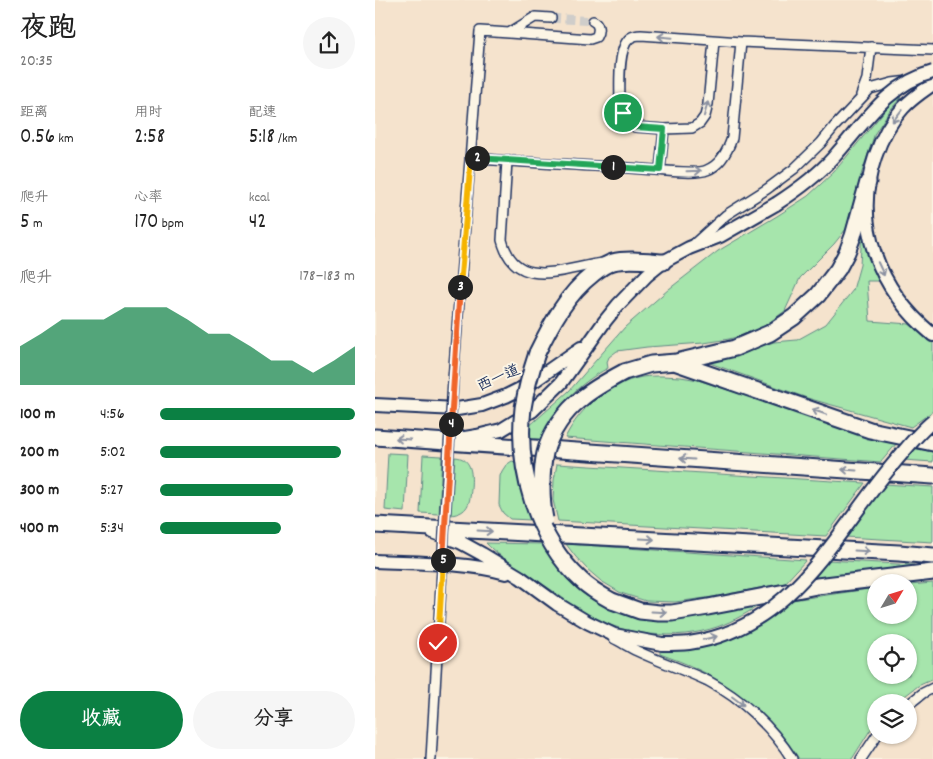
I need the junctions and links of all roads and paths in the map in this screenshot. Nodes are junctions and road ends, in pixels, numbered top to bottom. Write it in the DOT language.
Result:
graph roads {
  1 [pos="551,18"];
  2 [pos="593,21"];
  3 [pos="509,33"];
  4 [pos="714,41"];
  5 [pos="741,42"];
  6 [pos="871,47"];
  7 [pos="933,50"];
  8 [pos="933,72"];
  9 [pos="933,79"];
  10 [pos="933,84"];
  11 [pos="856,104"];
  12 [pos="664,129"];
  13 [pos="471,158"];
  14 [pos="507,161"];
  15 [pos="660,170"];
  16 [pos="868,182"];
  17 [pos="689,248"];
  18 [pos="612,262"];
  19 [pos="663,262"];
  20 [pos="933,335"];
  21 [pos="593,338"];
  22 [pos="676,362"];
  23 [pos="375,405"];
  24 [pos="933,421"];
  25 [pos="375,438"];
  26 [pos="437,441"];
  27 [pos="933,443"];
  28 [pos="933,476"];
  29 [pos="375,525"];
  30 [pos="419,528"];
  31 [pos="551,542"];
  32 [pos="933,556"];
  33 [pos="375,560"];
  34 [pos="933,572"];
  35 [pos="520,577"];
  36 [pos="587,622"];
  37 [pos="933,688"];
  38 [pos="917,698"];
  39 [pos="871,744"];
  40 [pos="431,759"];
  41 [pos="792,759"];
  42 [pos="861,759"];
  1 -- 3 [label="street"];
  2 -- 3 [label="street"];
  3 -- 13 [label="street"];
  4 -- 5 [label="street"];
  12 -- 4 [label="street, one-way"];
  4 -- 12 [label="street, one-way"];
  5 -- 6 [label="street"];
  15 -- 5 [label="street, one-way"];
  6 -- 7 [label="street"];
  6 -- 11 [label="street"];
  8 -- 17 [label="main road, bridge"];
  9 -- 11 [label="street"];
  10 -- 16 [label="main road, one-way"];
  11 -- 17 [label="street"];
  12 -- 15 [label="street"];
  13 -- 14 [label="street"];
  13 -- 40 [label="street, bridge"];
  14 -- 15 [label="street"];
  14 -- 18 [label="street"];
  16 -- 20 [label="main road, one-way"];
  16 -- 22 [label="main road"];
  17 -- 19 [label="main road"];
  18 -- 19 [label="main road"];
  18 -- 31 [label="main road, bridge"];
  19 -- 21 [label="main road"];
  21 -- 23 [label="main road, 西一道"];
  21 -- 26 [label="main road"];
  27 -- 22 [label="main road, one-way"];
  22 -- 31 [label="main road, bridge"];
  36 -- 24 [label="main road, one-way, bridge"];
  26 -- 25 [label="main road, one-way"];
  28 -- 26 [label="main road, one-way"];
  29 -- 30 [label="main road"];
  30 -- 32 [label="main road, one-way"];
  30 -- 35 [label="main road"];
  31 -- 34 [label="main road, one-way, bridge"];
  33 -- 35 [label="main road"];
  35 -- 36 [label="main road"];
  36 -- 41 [label="street, one-way"];
  37 -- 38 [label="street"];
  39 -- 42 [label="street"];
}
